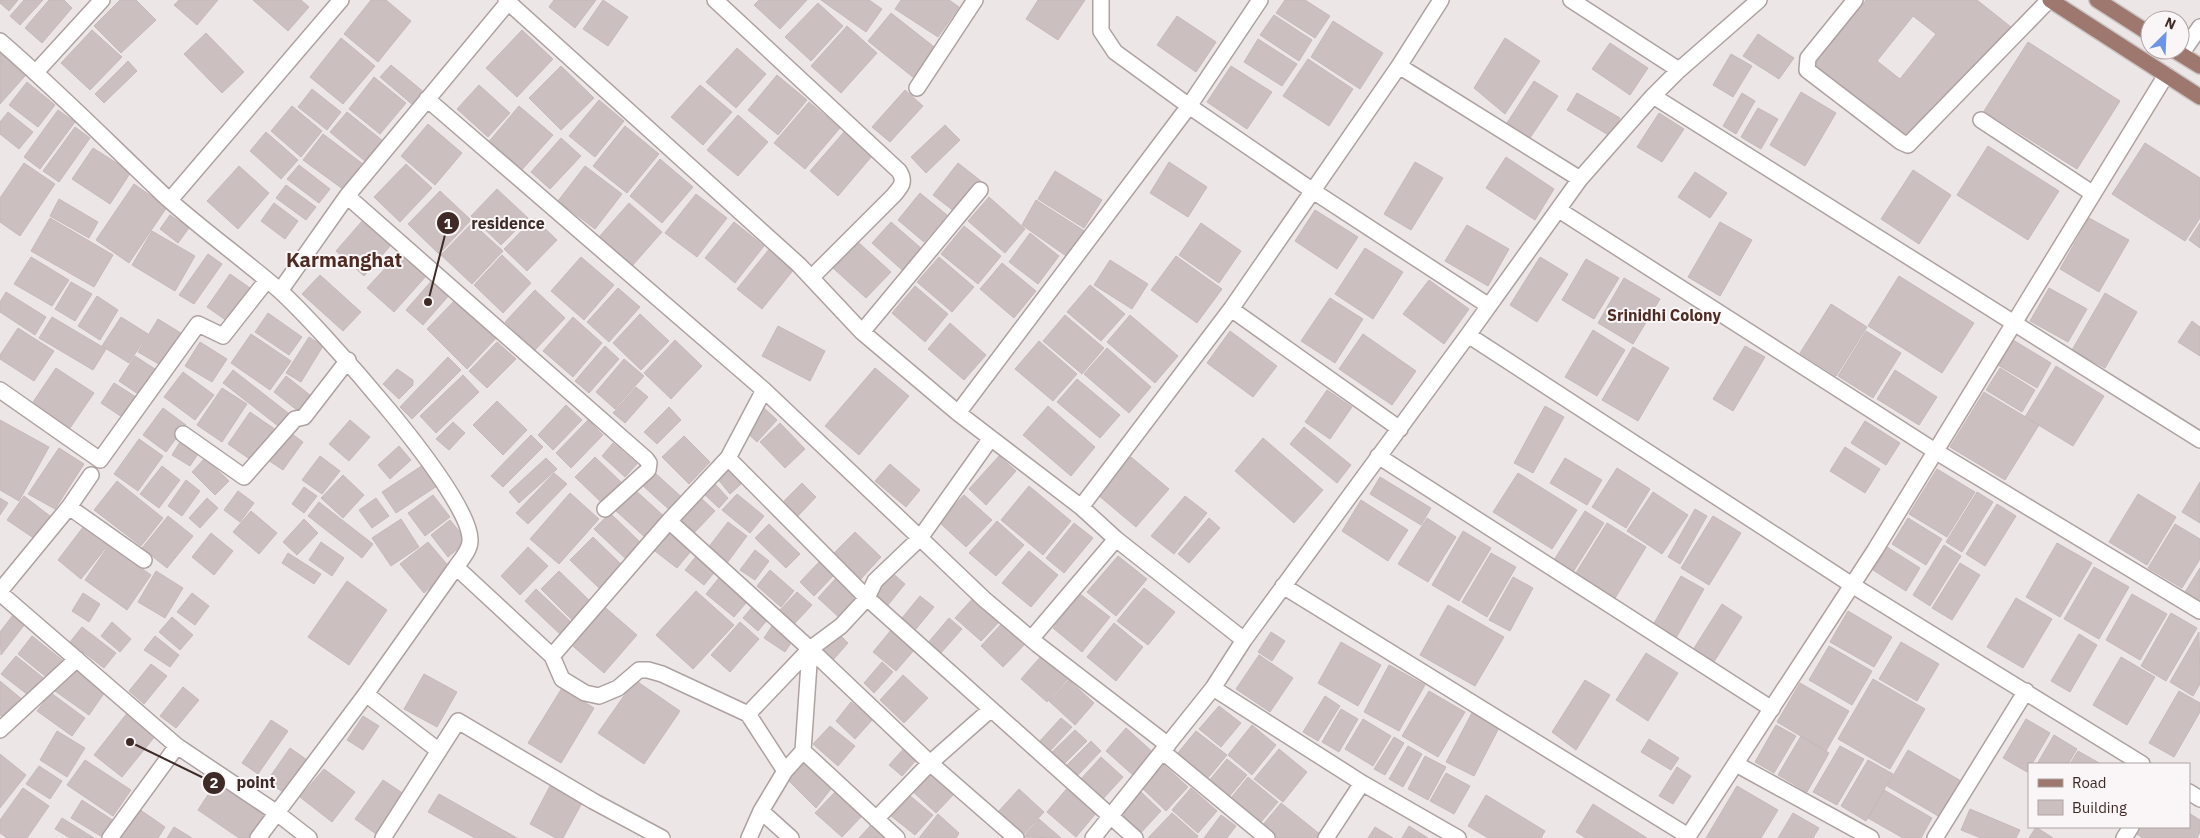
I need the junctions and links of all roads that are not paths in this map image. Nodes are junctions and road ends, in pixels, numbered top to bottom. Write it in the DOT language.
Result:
graph roads {
  1 [pos="102,0"];
  2 [pos="341,0"];
  3 [pos="715,0"];
  4 [pos="975,0"];
  5 [pos="1101,0"];
  6 [pos="1260,0"];
  7 [pos="1440,0"];
  8 [pos="1571,0"];
  9 [pos="1759,0"];
  10 [pos="1855,0"];
  11 [pos="2050,0"];
  12 [pos="2097,0"];
  13 [pos="508,1"];
  14 [pos="2200,27"];
  15 [pos="2140,28"];
  16 [pos="2190,38"];
  17 [pos="0,41"];
  18 [pos="1399,66"];
  19 [pos="1679,70"];
  20 [pos="36,72"];
  21 [pos="2166,75"];
  22 [pos="916,88"];
  23 [pos="1653,96"];
  24 [pos="2200,97"];
  25 [pos="427,99"];
  26 [pos="1189,106"];
  27 [pos="1981,120"];
  28 [pos="1580,180"];
  29 [pos="980,190"];
  30 [pos="1313,191"];
  31 [pos="2092,193"];
  32 [pos="347,196"];
  33 [pos="170,200"];
  34 [pos="1559,210"];
  35 [pos="811,278"];
  36 [pos="267,280"];
  37 [pos="280,290"];
  38 [pos="1489,306"];
  39 [pos="1230,310"];
  40 [pos="2014,323"];
  41 [pos="862,332"];
  42 [pos="1468,335"];
  43 [pos="348,360"];
  44 [pos="0,390"];
  45 [pos="764,390"];
  46 [pos="958,413"];
  47 [pos="1400,429"];
  48 [pos="183,434"];
  49 [pos="992,438"];
  50 [pos="2200,440"];
  51 [pos="1935,451"];
  52 [pos="1378,456"];
  53 [pos="728,458"];
  54 [pos="91,475"];
  55 [pos="69,507"];
  56 [pos="1081,507"];
  57 [pos="605,509"];
  58 [pos="669,522"];
  59 [pos="920,538"];
  60 [pos="1116,539"];
  61 [pos="144,560"];
  62 [pos="456,567"];
  63 [pos="1852,585"];
  64 [pos="1283,586"];
  65 [pos="0,592"];
  66 [pos="867,598"];
  67 [pos="2200,611"];
  68 [pos="1031,639"];
  69 [pos="1244,640"];
  70 [pos="810,648"];
  71 [pos="552,656"];
  72 [pos="77,659"];
  73 [pos="1212,688"];
  74 [pos="2026,691"];
  75 [pos="366,694"];
  76 [pos="1772,709"];
  77 [pos="990,710"];
  78 [pos="748,714"];
  79 [pos="0,730"];
  80 [pos="177,746"];
  81 [pos="1166,749"];
  82 [pos="439,751"];
  83 [pos="803,751"];
  84 [pos="930,763"];
  85 [pos="2140,763"];
  86 [pos="1736,764"];
  87 [pos="785,771"];
  88 [pos="1362,783"];
  89 [pos="761,811"];
  90 [pos="277,813"];
  91 [pos="1111,817"];
  92 [pos="876,819"];
  93 [pos="1688,837"];
  94 [pos="110,838"];
  95 [pos="258,838"];
  96 [pos="309,838"];
  97 [pos="384,838"];
  98 [pos="662,838"];
  99 [pos="749,838"];
  100 [pos="791,838"];
  101 [pos="897,838"];
  102 [pos="1016,838"];
  103 [pos="1093,838"];
  104 [pos="1135,838"];
  105 [pos="1267,838"];
  106 [pos="1326,838"];
  107 [pos="1458,838"];
  108 [pos="1871,838"];
  109 [pos="1935,838"];
  1 -- 20 [label="street"];
  2 -- 33 [label="street"];
  3 -- 35 [label="street"];
  4 -- 22 [label="street"];
  5 -- 26 [label="street"];
  6 -- 26 [label="street"];
  7 -- 18 [label="street"];
  8 -- 19 [label="street"];
  9 -- 19 [label="street"];
  10 -- 11 [label="street"];
  11 -- 21 [label="main road"];
  12 -- 15 [label="main road"];
  13 -- 25 [label="street"];
  13 -- 35 [label="street"];
  14 -- 16 [label="street"];
  17 -- 20 [label="street"];
  18 -- 28 [label="street"];
  18 -- 30 [label="street"];
  19 -- 23 [label="street"];
  20 -- 33 [label="street"];
  21 -- 24 [label="main road"];
  21 -- 31 [label="street"];
  23 -- 28 [label="street"];
  23 -- 40 [label="street"];
  25 -- 32 [label="street"];
  25 -- 45 [label="street"];
  26 -- 30 [label="street"];
  26 -- 46 [label="street"];
  27 -- 31 [label="street"];
  28 -- 34 [label="street"];
  29 -- 41 [label="street"];
  30 -- 38 [label="street"];
  30 -- 39 [label="street"];
  31 -- 40 [label="street"];
  32 -- 37 [label="street"];
  32 -- 57 [label="street"];
  33 -- 36 [label="street"];
  34 -- 38 [label="street"];
  34 -- 51 [label="street"];
  35 -- 41 [label="street"];
  36 -- 37 [label="street"];
  36 -- 44 [label="street"];
  37 -- 43 [label="street"];
  38 -- 42 [label="street"];
  39 -- 47 [label="street"];
  39 -- 56 [label="street"];
  40 -- 50 [label="street"];
  40 -- 51 [label="street"];
  41 -- 46 [label="street"];
  42 -- 47 [label="street"];
  42 -- 63 [label="street"];
  43 -- 48 [label="street"];
  43 -- 62 [label="street"];
  45 -- 53 [label="street"];
  45 -- 59 [label="street"];
  46 -- 49 [label="street"];
  47 -- 52 [label="street"];
  49 -- 56 [label="street"];
  49 -- 59 [label="street"];
  51 -- 63 [label="street"];
  51 -- 67 [label="street"];
  52 -- 64 [label="street"];
  52 -- 76 [label="street"];
  53 -- 58 [label="street"];
  53 -- 66 [label="street"];
  54 -- 55 [label="street"];
  55 -- 61 [label="street"];
  55 -- 65 [label="street"];
  56 -- 60 [label="street"];
  58 -- 70 [label="street"];
  58 -- 71 [label="street"];
  59 -- 66 [label="street"];
  59 -- 68 [label="street"];
  60 -- 68 [label="street"];
  60 -- 69 [label="street"];
  62 -- 71 [label="street"];
  62 -- 75 [label="street"];
  63 -- 74 [label="street"];
  63 -- 76 [label="street"];
  64 -- 69 [label="street"];
  64 -- 93 [label="street"];
  65 -- 72 [label="street"];
  66 -- 70 [label="street"];
  66 -- 77 [label="street"];
  68 -- 81 [label="street"];
  69 -- 73 [label="street"];
  70 -- 78 [label="street"];
  70 -- 83 [label="street"];
  70 -- 84 [label="street"];
  71 -- 78 [label="street"];
  72 -- 79 [label="street"];
  72 -- 80 [label="street"];
  73 -- 81 [label="street"];
  73 -- 88 [label="street"];
  74 -- 85 [label="street"];
  74 -- 109 [label="street"];
  75 -- 82 [label="street"];
  75 -- 90 [label="street"];
  76 -- 86 [label="street"];
  77 -- 84 [label="street"];
  77 -- 91 [label="street"];
  78 -- 87 [label="street"];
  80 -- 90 [label="street"];
  80 -- 94 [label="street"];
  81 -- 91 [label="street"];
  81 -- 105 [label="street"];
  82 -- 97 [label="street"];
  82 -- 98 [label="street"];
  83 -- 87 [label="street"];
  83 -- 92 [label="street"];
  84 -- 92 [label="street"];
  84 -- 102 [label="street"];
  86 -- 93 [label="street"];
  86 -- 108 [label="street"];
  87 -- 89 [label="street"];
  88 -- 106 [label="street"];
  88 -- 107 [label="street"];
  89 -- 99 [label="street"];
  89 -- 100 [label="street"];
  90 -- 95 [label="street"];
  90 -- 96 [label="street"];
  91 -- 103 [label="street"];
  91 -- 104 [label="street"];
  92 -- 101 [label="street"];
}
